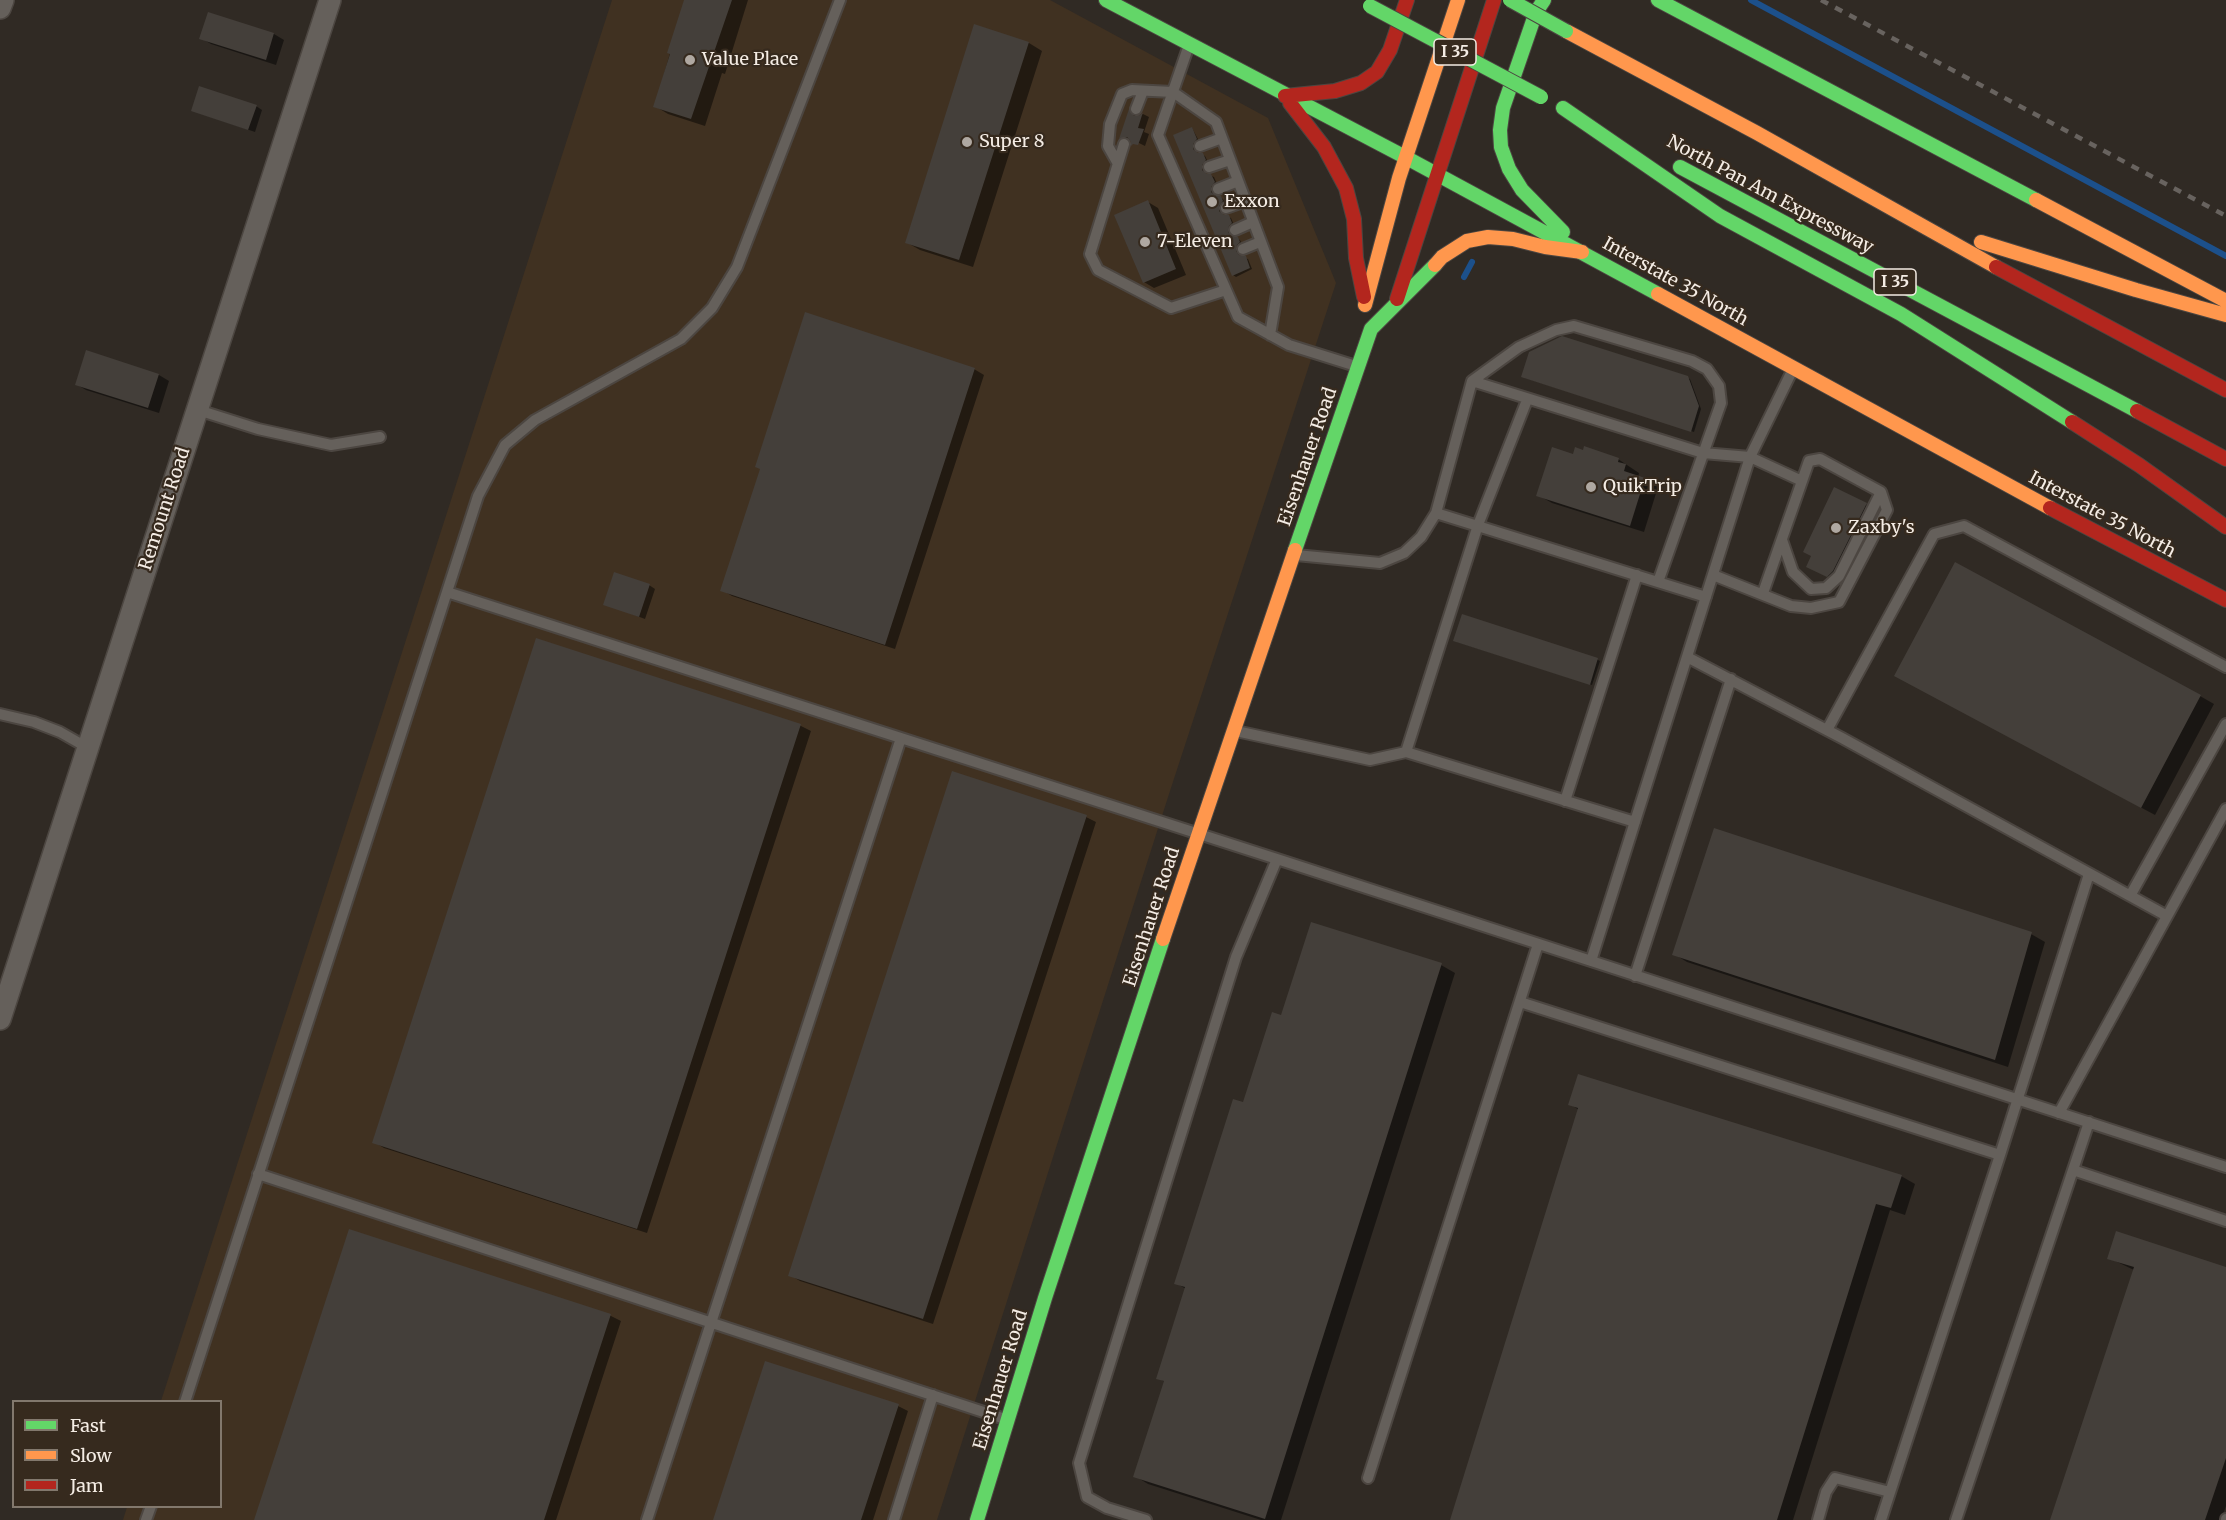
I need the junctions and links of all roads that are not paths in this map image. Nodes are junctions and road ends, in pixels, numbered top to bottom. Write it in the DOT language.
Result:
graph roads {
  1 [pos="3,0"];
  2 [pos="330,0"];
  3 [pos="840,0"];
  4 [pos="1106,0"];
  5 [pos="1407,0"];
  6 [pos="1458,0"];
  7 [pos="1494,0"];
  8 [pos="1510,0"];
  9 [pos="1544,0"];
  10 [pos="1658,0"];
  11 [pos="1365,3"];
  12 [pos="0,8"];
  13 [pos="1190,45"];
  14 [pos="1143,90"];
  15 [pos="1173,92"];
  16 [pos="1285,96"];
  17 [pos="1563,108"];
  18 [pos="1136,110"];
  19 [pos="1222,138"];
  20 [pos="1124,144"];
  21 [pos="1200,146"];
  22 [pos="1181,153"];
  23 [pos="1406,157"];
  24 [pos="1169,158"];
  25 [pos="1230,160"];
  26 [pos="1117,162"];
  27 [pos="1209,167"];
  28 [pos="1189,174"];
  29 [pos="1438,175"];
  30 [pos="1178,179"];
  31 [pos="1238,181"];
  32 [pos="1218,189"];
  33 [pos="1199,196"];
  34 [pos="1187,201"];
  35 [pos="1246,201"];
  36 [pos="1226,208"];
  37 [pos="1207,216"];
  38 [pos="1196,220"];
  39 [pos="1914,221"];
  40 [pos="1253,222"];
  41 [pos="1235,230"];
  42 [pos="1260,242"];
  43 [pos="1243,249"];
  44 [pos="1582,252"];
  45 [pos="1226,290"];
  46 [pos="2226,301"];
  47 [pos="1365,305"];
  48 [pos="1395,305"];
  49 [pos="2226,315"];
  50 [pos="1371,329"];
  51 [pos="1270,335"];
  52 [pos="1358,366"];
  53 [pos="1794,367"];
  54 [pos="1472,381"];
  55 [pos="2226,390"];
  56 [pos="1527,400"];
  57 [pos="198,410"];
  58 [pos="380,437"];
  59 [pos="1703,453"];
  60 [pos="1750,457"];
  61 [pos="2226,459"];
  62 [pos="1802,481"];
  63 [pos="1881,492"];
  64 [pos="1436,513"];
  65 [pos="1478,525"];
  66 [pos="2226,527"];
  67 [pos="1782,540"];
  68 [pos="1292,555"];
  69 [pos="1637,575"];
  70 [pos="1713,575"];
  71 [pos="1658,582"];
  72 [pos="447,592"];
  73 [pos="1763,593"];
  74 [pos="1706,597"];
  75 [pos="2226,600"];
  76 [pos="1687,657"];
  77 [pos="2226,667"];
  78 [pos="1731,680"];
  79 [pos="0,714"];
  80 [pos="2226,724"];
  81 [pos="1233,730"];
  82 [pos="1827,730"];
  83 [pos="901,738"];
  84 [pos="88,748"];
  85 [pos="1406,752"];
  86 [pos="1565,801"];
  87 [pos="2226,809"];
  88 [pos="1635,822"];
  89 [pos="1198,834"];
  90 [pos="1277,859"];
  91 [pos="2089,874"];
  92 [pos="2130,896"];
  93 [pos="2167,916"];
  94 [pos="1538,944"];
  95 [pos="1591,961"];
  96 [pos="1635,976"];
  97 [pos="1520,1002"];
  98 [pos="0,1019"];
  99 [pos="2018,1100"];
  100 [pos="2059,1113"];
  101 [pos="2089,1122"];
  102 [pos="2000,1155"];
  103 [pos="2226,1167"];
  104 [pos="2073,1170"];
  105 [pos="258,1174"];
  106 [pos="2226,1221"];
  107 [pos="711,1322"];
  108 [pos="933,1395"];
  109 [pos="185,1400"];
  110 [pos="1008,1420"];
  111 [pos="1368,1478"];
  112 [pos="1890,1492"];
  113 [pos="647,1520"];
  114 [pos="894,1520"];
  115 [pos="977,1520"];
  116 [pos="1146,1520"];
  117 [pos="1818,1520"];
  118 [pos="1881,1520"];
  119 [pos="1956,1520"];
  1 -- 12 [label="street"];
  2 -- 57 [label="street, Remount Road"];
  3 -- 72 [label="lane"];
  4 -- 13 [label="main road, Interstate 35 North"];
  5 -- 16 [label="main road"];
  6 -- 23 [label="main road"];
  7 -- 29 [label="main road, Eisenhauer Road"];
  8 -- 39 [label="main road, bridge"];
  9 -- 44 [label="main road"];
  10 -- 46 [label="main road"];
  11 -- 17 [label="main road, North Pan Am Expressway / I 35, bridge"];
  13 -- 15 [label="lane"];
  13 -- 16 [label="main road, Interstate 35 North"];
  14 -- 15 [label="lane"];
  14 -- 18 [label="lane"];
  14 -- 26 [label="lane"];
  15 -- 19 [label="lane"];
  15 -- 24 [label="lane"];
  16 -- 23 [label="main road, Interstate 35 North"];
  16 -- 47 [label="main road"];
  17 -- 61 [label="main road, North Pan Am Expressway / I 35"];
  17 -- 66 [label="main road"];
  19 -- 21 [label="lane"];
  19 -- 25 [label="lane"];
  20 -- 26 [label="lane"];
  22 -- 24 [label="lane"];
  23 -- 29 [label="main road, Interstate 35 North"];
  23 -- 47 [label="main road"];
  24 -- 30 [label="lane"];
  25 -- 27 [label="lane"];
  25 -- 31 [label="lane"];
  26 -- 45 [label="lane"];
  28 -- 30 [label="lane"];
  29 -- 44 [label="main road, Interstate 35 North"];
  29 -- 48 [label="main road, Eisenhauer Road"];
  30 -- 34 [label="lane"];
  31 -- 32 [label="lane"];
  31 -- 35 [label="lane"];
  33 -- 34 [label="lane"];
  34 -- 38 [label="lane"];
  35 -- 36 [label="lane"];
  35 -- 40 [label="lane"];
  37 -- 38 [label="lane"];
  38 -- 45 [label="lane"];
  39 -- 49 [label="main road"];
  39 -- 55 [label="main road"];
  40 -- 41 [label="lane"];
  40 -- 42 [label="lane"];
  42 -- 43 [label="lane"];
  42 -- 51 [label="lane"];
  44 -- 48 [label="main road"];
  44 -- 53 [label="main road, Interstate 35 North"];
  45 -- 51 [label="lane"];
  47 -- 50 [label="main road"];
  48 -- 50 [label="main road, Eisenhauer Road"];
  50 -- 52 [label="main road, Eisenhauer Road"];
  51 -- 52 [label="lane"];
  52 -- 68 [label="main road, Eisenhauer Road"];
  53 -- 60 [label="lane"];
  53 -- 75 [label="main road, Interstate 35 North"];
  54 -- 56 [label="lane"];
  54 -- 59 [label="lane"];
  54 -- 64 [label="lane"];
  56 -- 59 [label="lane"];
  56 -- 65 [label="lane"];
  57 -- 58 [label="lane"];
  57 -- 84 [label="street, Remount Road"];
  59 -- 60 [label="lane"];
  59 -- 71 [label="lane"];
  60 -- 62 [label="lane"];
  60 -- 70 [label="lane"];
  62 -- 63 [label="lane"];
  62 -- 67 [label="lane"];
  63 -- 67 [label="lane"];
  63 -- 73 [label="lane"];
  64 -- 65 [label="lane"];
  64 -- 68 [label="lane"];
  65 -- 69 [label="lane"];
  65 -- 85 [label="lane"];
  67 -- 73 [label="lane"];
  68 -- 81 [label="main road, Eisenhauer Road"];
  69 -- 71 [label="lane"];
  69 -- 86 [label="lane"];
  70 -- 73 [label="lane"];
  70 -- 74 [label="lane"];
  71 -- 74 [label="lane"];
  72 -- 83 [label="lane"];
  72 -- 105 [label="lane"];
  74 -- 76 [label="lane"];
  76 -- 78 [label="lane"];
  76 -- 88 [label="lane"];
  77 -- 82 [label="lane"];
  78 -- 82 [label="lane"];
  78 -- 96 [label="lane"];
  79 -- 84 [label="lane"];
  80 -- 92 [label="lane"];
  81 -- 85 [label="lane"];
  81 -- 89 [label="main road, Eisenhauer Road"];
  82 -- 91 [label="lane"];
  83 -- 89 [label="lane"];
  83 -- 107 [label="lane"];
  84 -- 98 [label="street, Remount Road"];
  85 -- 86 [label="lane"];
  86 -- 88 [label="lane"];
  87 -- 93 [label="lane"];
  88 -- 95 [label="lane"];
  89 -- 90 [label="lane"];
  89 -- 110 [label="main road, Eisenhauer Road"];
  90 -- 94 [label="lane"];
  90 -- 116 [label="lane"];
  91 -- 92 [label="lane"];
  91 -- 99 [label="lane"];
  92 -- 93 [label="lane"];
  93 -- 100 [label="lane"];
  94 -- 95 [label="lane"];
  94 -- 97 [label="lane"];
  95 -- 96 [label="lane"];
  96 -- 99 [label="lane"];
  97 -- 102 [label="lane"];
  97 -- 111 [label="lane"];
  99 -- 100 [label="lane"];
  99 -- 102 [label="lane"];
  100 -- 101 [label="lane"];
  101 -- 103 [label="lane"];
  101 -- 104 [label="lane"];
  102 -- 112 [label="lane"];
  104 -- 106 [label="lane"];
  104 -- 119 [label="lane"];
  105 -- 107 [label="lane"];
  105 -- 109 [label="lane"];
  107 -- 108 [label="lane"];
  107 -- 113 [label="lane"];
  108 -- 110 [label="lane"];
  108 -- 114 [label="lane"];
  110 -- 115 [label="main road, Eisenhauer Road"];
  112 -- 117 [label="lane"];
  112 -- 118 [label="lane"];
}
